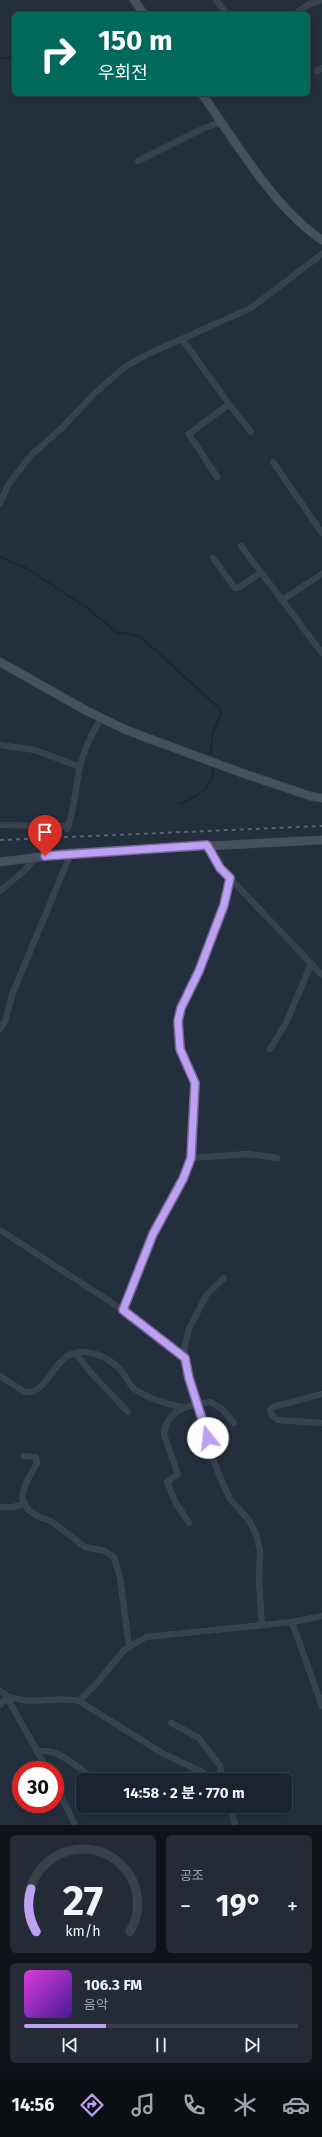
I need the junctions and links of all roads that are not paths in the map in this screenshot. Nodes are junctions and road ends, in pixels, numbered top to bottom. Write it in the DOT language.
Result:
graph roads {
  1 [pos="134,0"];
  2 [pos="216,0"];
  3 [pos="322,0"];
  4 [pos="143,12"];
  5 [pos="225,12"];
  6 [pos="298,12"];
  7 [pos="203,96"];
  8 [pos="222,122"];
  9 [pos="138,161"];
  10 [pos="322,240"];
  11 [pos="322,254"];
  12 [pos="182,339"];
  13 [pos="230,404"];
  14 [pos="251,432"];
  15 [pos="272,462"];
  16 [pos="217,477"];
  17 [pos="0,503"];
  18 [pos="322,533"];
  19 [pos="241,546"];
  20 [pos="213,558"];
  21 [pos="260,573"];
  22 [pos="322,574"];
  23 [pos="282,600"];
  24 [pos="322,654"];
  25 [pos="0,662"];
  26 [pos="101,718"];
  27 [pos="0,745"];
  28 [pos="80,767"];
  29 [pos="322,798"];
  30 [pos="0,825"];
  31 [pos="322,840"];
  32 [pos="207,845"];
  33 [pos="71,853"];
  34 [pos="35,858"];
  35 [pos="0,862"];
  36 [pos="230,878"];
  37 [pos="0,891"];
  38 [pos="311,964"];
  39 [pos="322,975"];
  40 [pos="0,1029"];
  41 [pos="270,1049"];
  42 [pos="191,1158"];
  43 [pos="277,1158"];
  44 [pos="0,1230"];
  45 [pos="224,1278"];
  46 [pos="123,1310"];
  47 [pos="76,1353"];
  48 [pos="185,1358"];
  49 [pos="0,1376"];
  50 [pos="322,1394"];
  51 [pos="196,1403"];
  52 [pos="182,1407"];
  53 [pos="128,1412"];
  54 [pos="322,1422"];
  55 [pos="234,1423"];
  56 [pos="24,1456"];
  57 [pos="25,1504"];
  58 [pos="0,1507"];
  59 [pos="189,1523"];
  60 [pos="322,1616"];
  61 [pos="292,1622"];
  62 [pos="262,1625"];
  63 [pos="128,1647"];
  64 [pos="0,1691"];
  65 [pos="7,1698"];
  66 [pos="79,1701"];
  67 [pos="0,1705"];
  68 [pos="322,1706"];
  69 [pos="171,1723"];
  70 [pos="37,1752"];
  71 [pos="42,1761"];
  72 [pos="86,1773"];
  73 [pos="204,1773"];
  74 [pos="220,1773"];
  75 [pos="64,1802"];
  76 [pos="232,1813"];
  77 [pos="75,1825"];
  78 [pos="235,1825"];
  1 -- 4 [label="street"];
  2 -- 5 [label="street"];
  3 -- 6 [label="street"];
  7 -- 8 [label="street"];
  8 -- 9 [label="street"];
  8 -- 10 [label="street"];
  11 -- 12 [label="street"];
  12 -- 13 [label="street"];
  12 -- 17 [label="street"];
  13 -- 14 [label="street"];
  13 -- 16 [label="street"];
  15 -- 18 [label="street"];
  19 -- 21 [label="street"];
  20 -- 21 [label="street"];
  21 -- 23 [label="street"];
  22 -- 23 [label="street"];
  23 -- 24 [label="street"];
  25 -- 26 [label="street"];
  26 -- 28 [label="street"];
  26 -- 29 [label="street"];
  27 -- 28 [label="street"];
  28 -- 30 [label="street"];
  31 -- 32 [label="street"];
  32 -- 33 [label="street"];
  32 -- 36 [label="street"];
  33 -- 34 [label="street"];
  33 -- 40 [label="street"];
  34 -- 35 [label="street"];
  34 -- 37 [label="street"];
  36 -- 38 [label="street"];
  36 -- 42 [label="street"];
  38 -- 39 [label="street"];
  38 -- 41 [label="street"];
  42 -- 43 [label="street"];
  42 -- 46 [label="street"];
  44 -- 46 [label="street"];
  45 -- 48 [label="street"];
  46 -- 48 [label="street"];
  47 -- 49 [label="street"];
  47 -- 52 [label="street"];
  47 -- 53 [label="street"];
  48 -- 51 [label="street"];
  50 -- 54 [label="street"];
  51 -- 52 [label="street"];
  51 -- 55 [label="street"];
  51 -- 62 [label="street"];
  52 -- 59 [label="street"];
  56 -- 57 [label="street"];
  57 -- 58 [label="street"];
  57 -- 63 [label="street"];
  60 -- 61 [label="street"];
  61 -- 62 [label="street"];
  61 -- 68 [label="street"];
  62 -- 63 [label="street"];
  63 -- 66 [label="street"];
  64 -- 65 [label="street"];
  65 -- 66 [label="street"];
  65 -- 67 [label="street"];
  65 -- 70 [label="street"];
  66 -- 73 [label="street"];
  69 -- 74 [label="street"];
  70 -- 71 [label="street"];
  70 -- 72 [label="street"];
  75 -- 77 [label="street"];
  76 -- 78 [label="street"];
}
